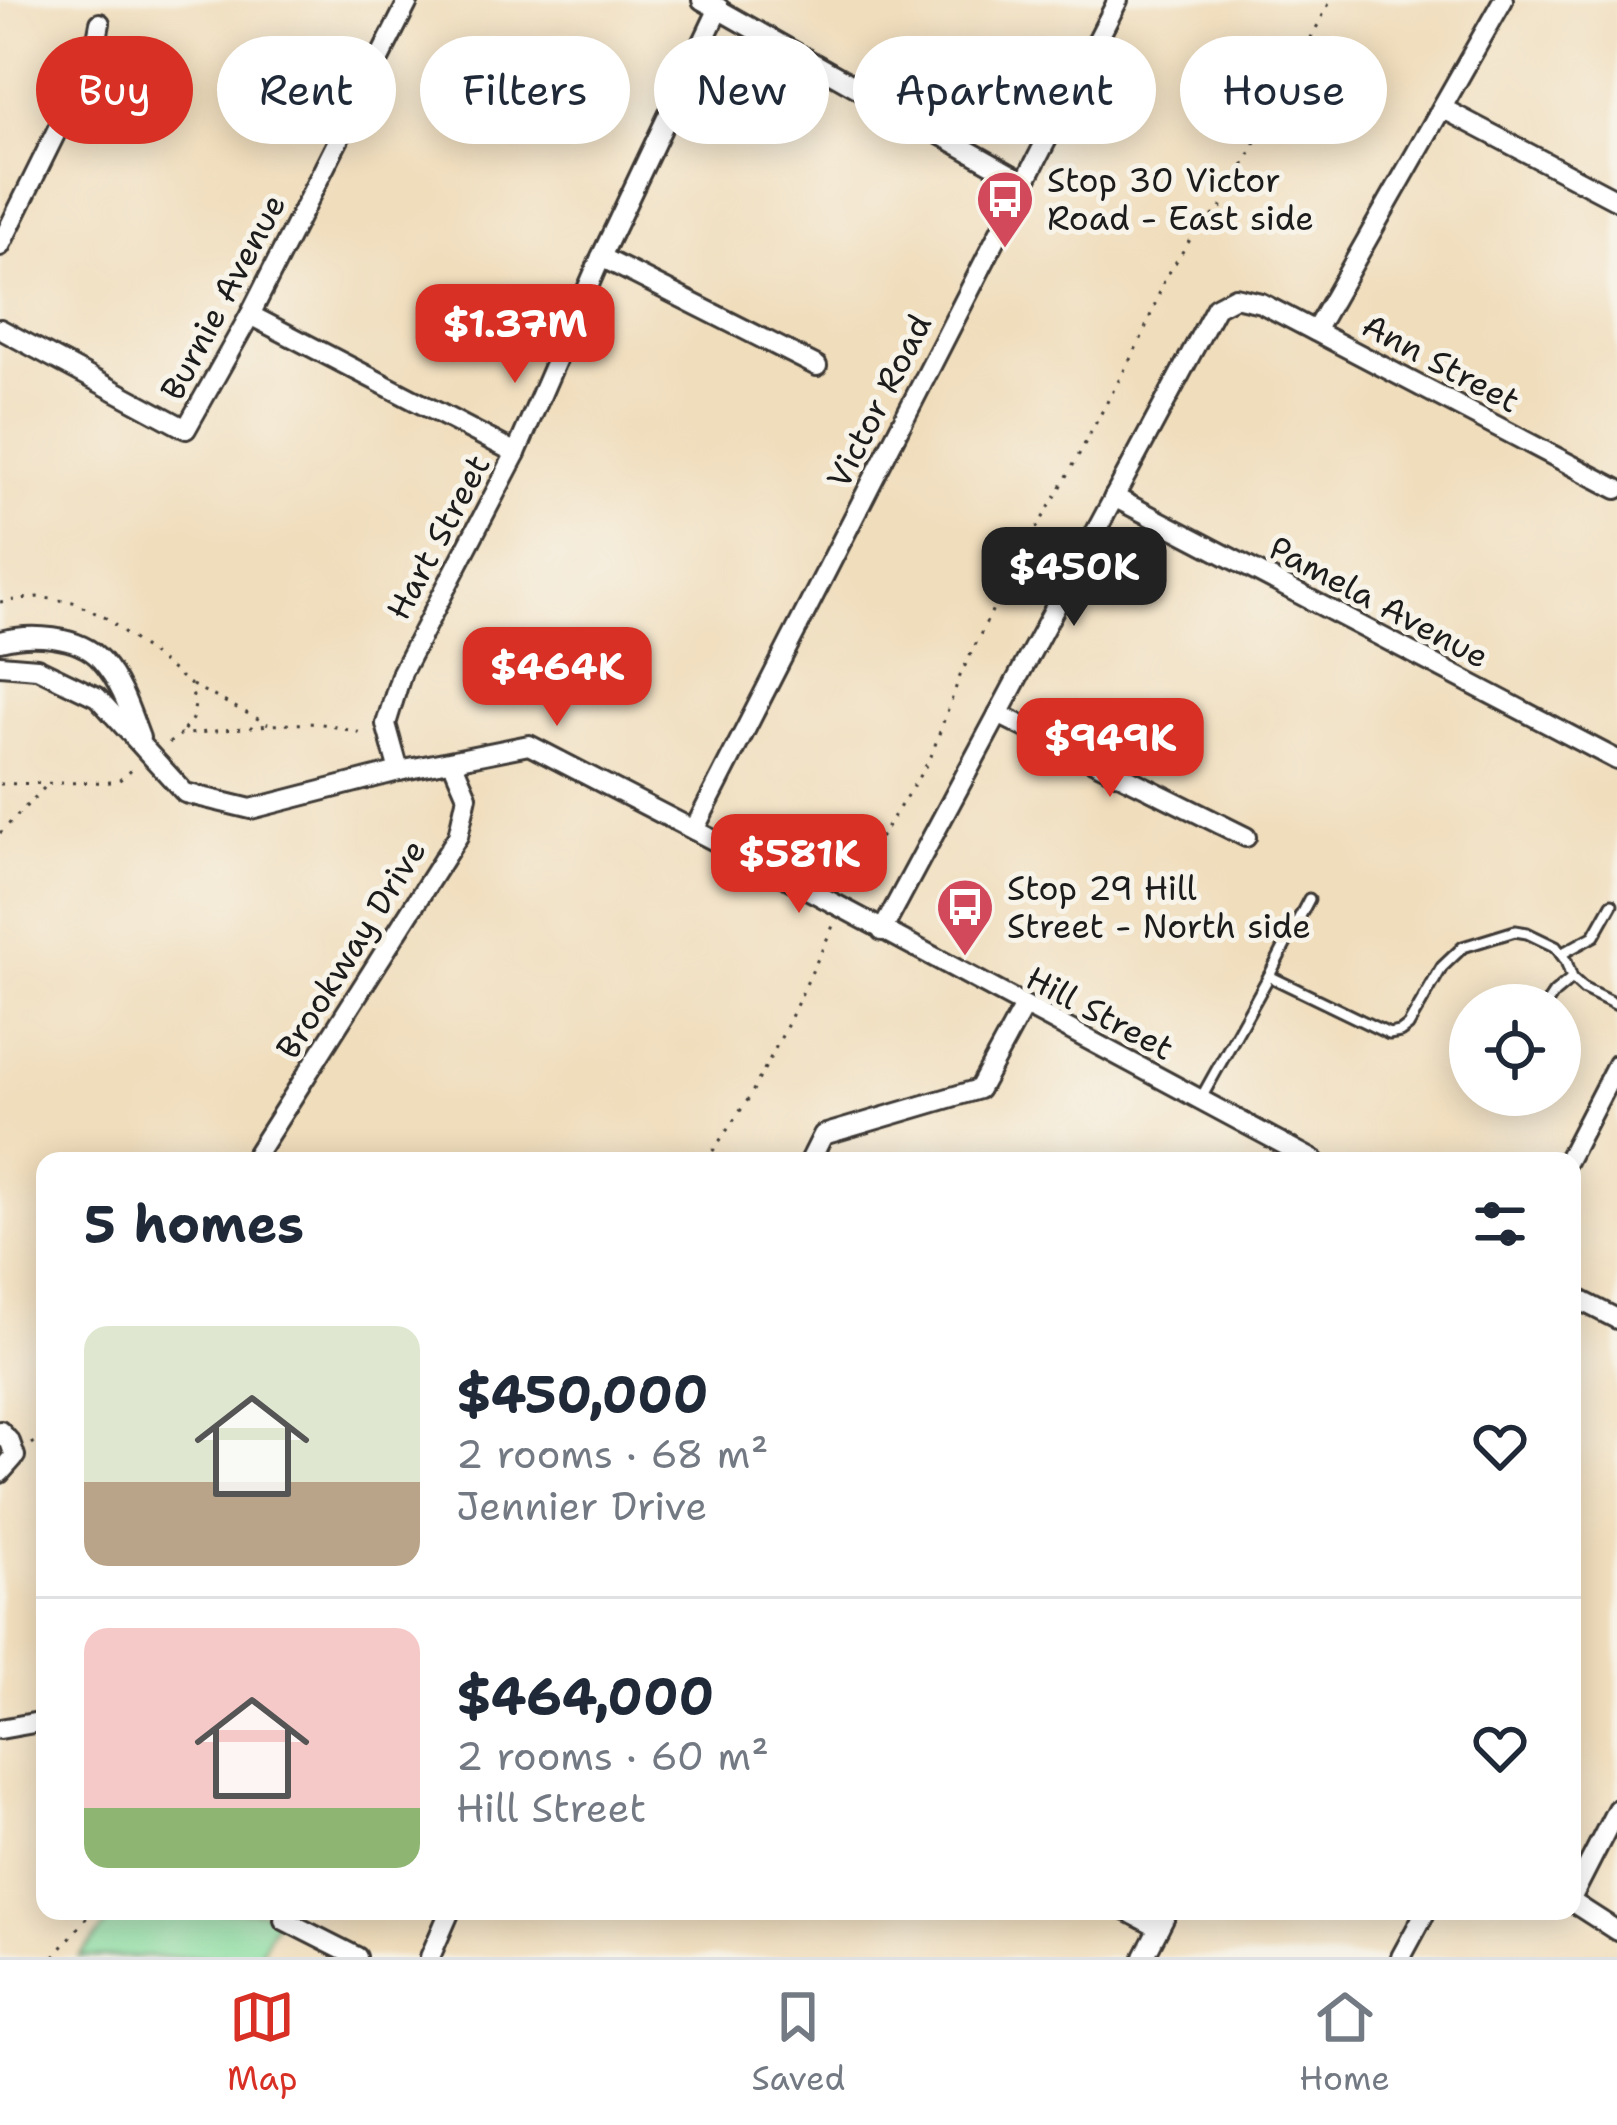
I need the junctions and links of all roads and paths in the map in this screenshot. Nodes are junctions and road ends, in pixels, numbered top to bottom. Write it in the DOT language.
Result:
graph roads {
  1 [pos="409,0"];
  2 [pos="1118,0"];
  3 [pos="1330,0"];
  4 [pos="1502,0"];
  5 [pos="711,4"];
  6 [pos="100,23"];
  7 [pos="1442,108"];
  8 [pos="1024,182"];
  9 [pos="1617,200"];
  10 [pos="0,246"];
  11 [pos="601,257"];
  12 [pos="250,315"];
  13 [pos="0,329"];
  14 [pos="1315,331"];
  15 [pos="817,366"];
  16 [pos="516,453"];
  17 [pos="1617,489"];
  18 [pos="1114,497"];
  19 [pos="0,602"];
  20 [pos="0,641"];
  21 [pos="0,665"];
  22 [pos="190,684"];
  23 [pos="998,714"];
  24 [pos="268,724"];
  25 [pos="180,735"];
  26 [pos="391,740"];
  27 [pos="147,754"];
  28 [pos="1617,760"];
  29 [pos="452,761"];
  30 [pos="399,771"];
  31 [pos="50,783"];
  32 [pos="0,784"];
  33 [pos="694,830"];
  34 [pos="0,833"];
  35 [pos="1246,837"];
  36 [pos="1309,899"];
  37 [pos="1612,904"];
  38 [pos="843,910"];
  39 [pos="882,931"];
  40 [pos="1561,954"];
  41 [pos="1269,976"];
  42 [pos="1572,978"];
  43 [pos="1565,984"];
  44 [pos="1024,1006"];
  45 [pos="1617,1006"];
  46 [pos="1617,1064"];
  47 [pos="1200,1100"];
  48 [pos="258,1152"];
  49 [pos="712,1152"];
  50 [pos="814,1152"];
  51 [pos="1298,1152"];
  52 [pos="1572,1152"];
  53 [pos="1581,1301"];
  54 [pos="1617,1319"];
  55 [pos="0,1431"];
  56 [pos="0,1473"];
  57 [pos="36,1723"];
  58 [pos="0,1729"];
  59 [pos="1617,1809"];
  60 [pos="1581,1881"];
  61 [pos="1581,1905"];
  62 [pos="85,1920"];
  63 [pos="284,1920"];
  64 [pos="446,1920"];
  65 [pos="1164,1920"];
  66 [pos="1421,1920"];
  67 [pos="1617,1931"];
  68 [pos="54,1957"];
  69 [pos="357,1957"];
  70 [pos="430,1957"];
  71 [pos="1144,1957"];
  72 [pos="1401,1957"];
  1 -- 12 [label="street, Burnie Avenue"];
  2 -- 8 [label="street, Victor Road"];
  3 -- 38 [label="path"];
  4 -- 7 [label="street"];
  5 -- 8 [label="street"];
  5 -- 11 [label="street, Hart Street"];
  6 -- 10 [label="street"];
  7 -- 9 [label="street"];
  7 -- 14 [label="street"];
  8 -- 33 [label="street, Victor Road"];
  11 -- 15 [label="street"];
  11 -- 16 [label="street, Hart Street"];
  12 -- 13 [label="street, Burnie Avenue"];
  12 -- 16 [label="street"];
  14 -- 17 [label="street, Ann Street"];
  14 -- 18 [label="street, Ann Street"];
  16 -- 26 [label="street, Hart Street"];
  18 -- 23 [label="street"];
  18 -- 28 [label="street, Pamela Avenue"];
  19 -- 22 [label="path"];
  20 -- 27 [label="street"];
  21 -- 27 [label="street, Hill Street"];
  22 -- 24 [label="path"];
  22 -- 25 [label="path"];
  23 -- 35 [label="street"];
  23 -- 39 [label="street"];
  24 -- 25 [label="path"];
  24 -- 26 [label="path"];
  25 -- 27 [label="path"];
  26 -- 30 [label="street, Hart Street"];
  27 -- 30 [label="street, Hill Street"];
  27 -- 31 [label="path"];
  29 -- 30 [label="street, Hill Street"];
  29 -- 33 [label="street, Hill Street"];
  29 -- 48 [label="street, Brookway Drive"];
  31 -- 32 [label="path"];
  31 -- 34 [label="path"];
  33 -- 38 [label="street, Hill Street"];
  36 -- 41 [label="lane"];
  37 -- 40 [label="lane"];
  38 -- 39 [label="street, Hill Street"];
  38 -- 49 [label="path"];
  39 -- 44 [label="street, Hill Street"];
  40 -- 41 [label="lane"];
  40 -- 42 [label="lane"];
  41 -- 47 [label="lane"];
  42 -- 43 [label="lane"];
  42 -- 45 [label="lane"];
  44 -- 47 [label="street, Hill Street"];
  44 -- 50 [label="street"];
  46 -- 52 [label="street"];
  47 -- 51 [label="street, Hill Street"];
  53 -- 54 [label="street"];
  55 -- 56 [label="street"];
  57 -- 58 [label="street"];
  59 -- 60 [label="street"];
  61 -- 67 [label="street"];
  62 -- 68 [label="path"];
  63 -- 69 [label="street"];
  64 -- 70 [label="street"];
  65 -- 71 [label="street"];
  66 -- 72 [label="street"];
}
